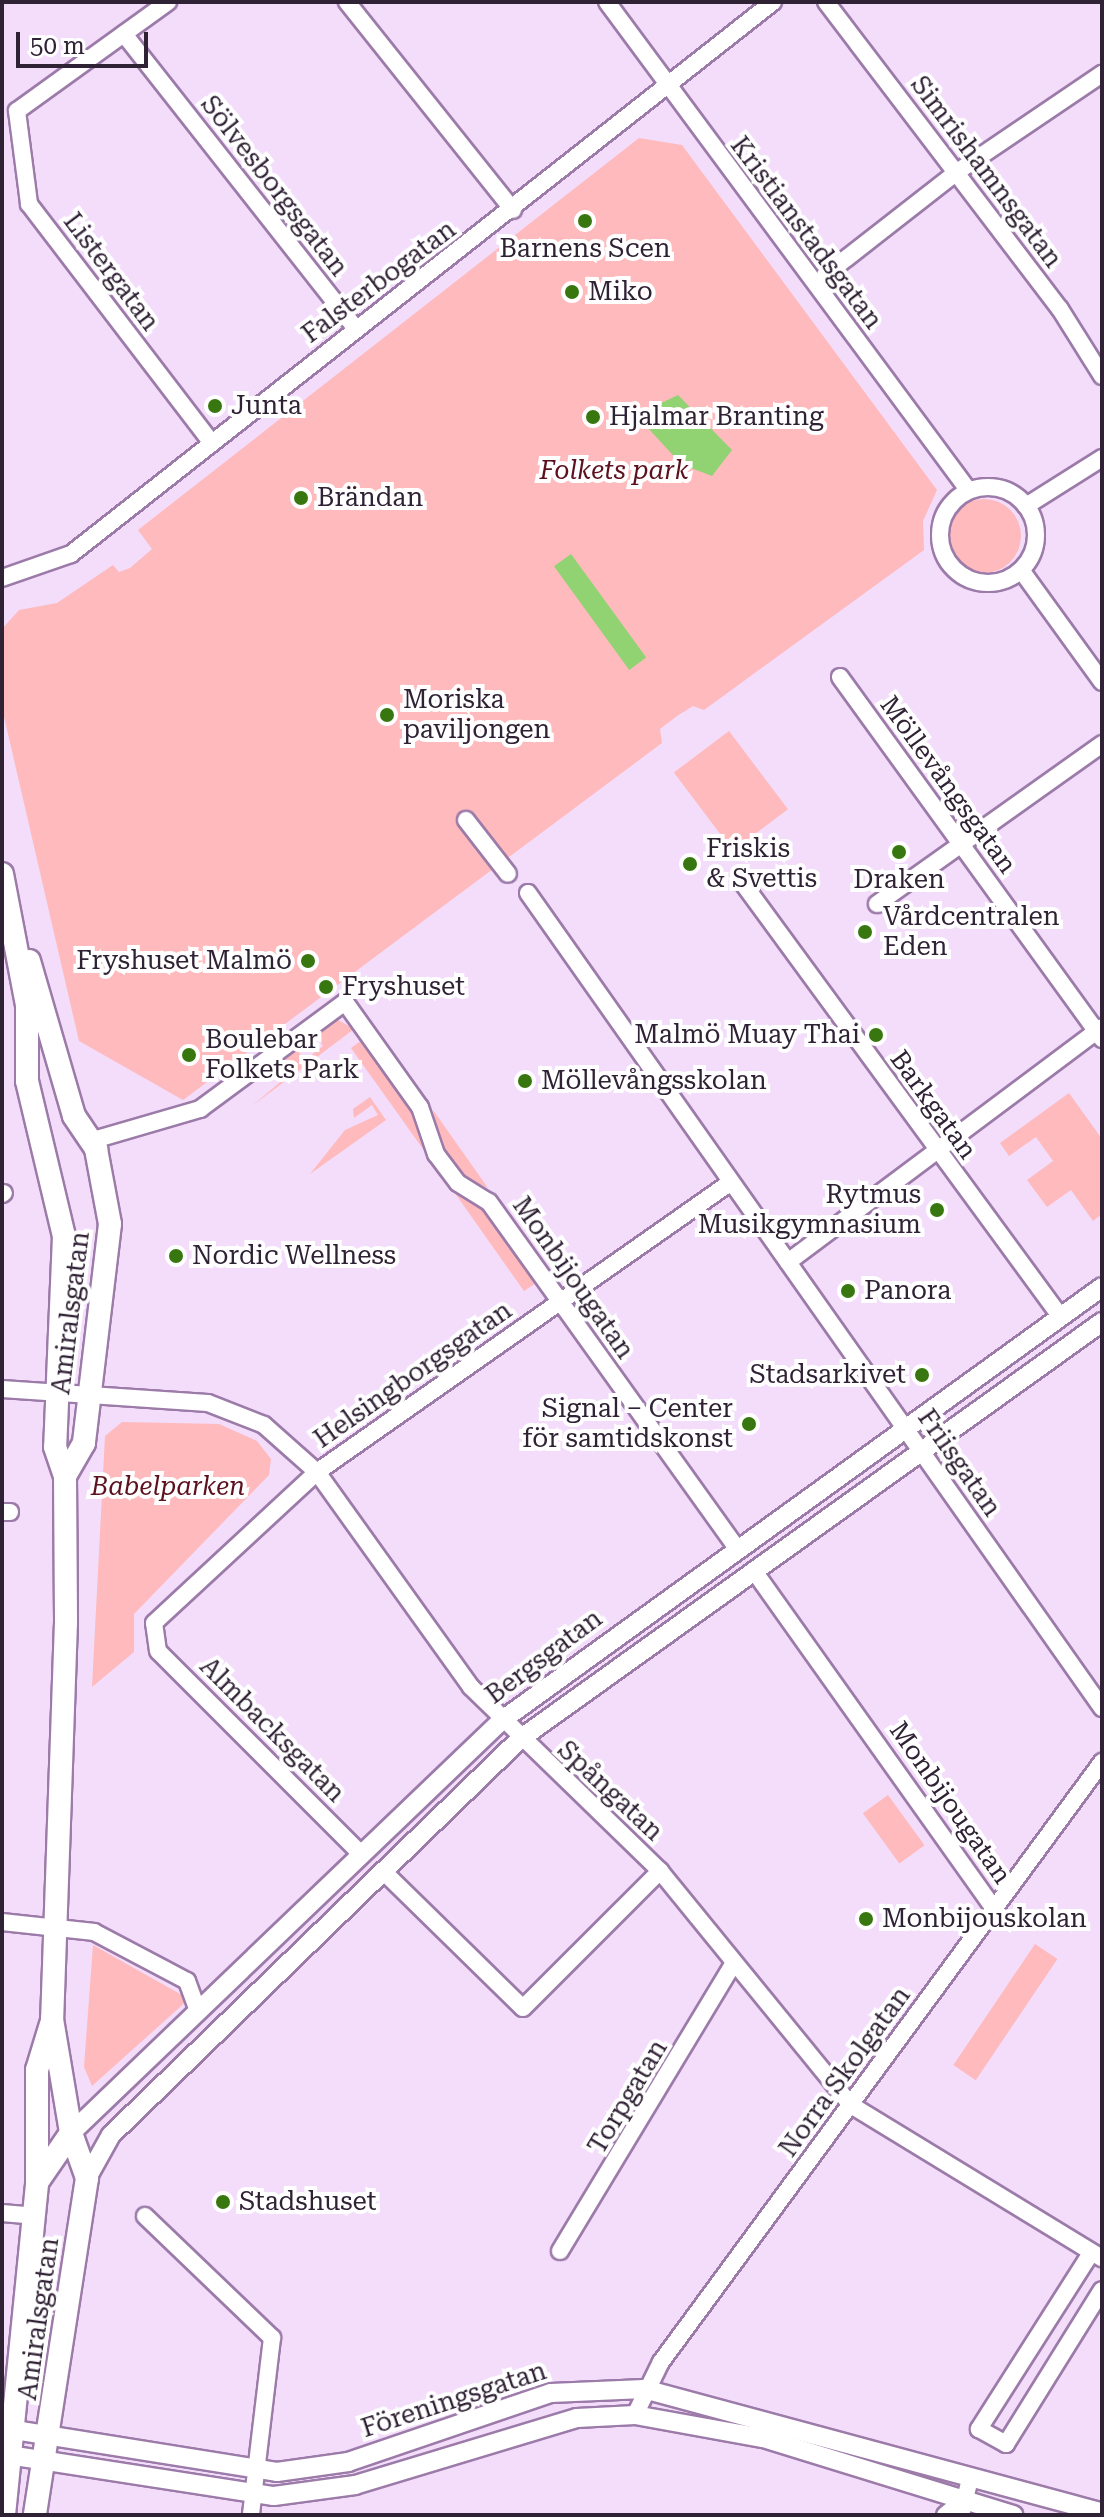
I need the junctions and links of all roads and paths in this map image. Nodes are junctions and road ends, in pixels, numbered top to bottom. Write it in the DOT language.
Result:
graph roads {
  1 [pos="168,2"];
  2 [pos="347,2"];
  3 [pos="607,2"];
  4 [pos="773,2"];
  5 [pos="826,2"];
  6 [pos="124,34"];
  7 [pos="1102,74"];
  8 [pos="669,89"];
  9 [pos="957,172"];
  10 [pos="513,210"];
  11 [pos="825,275"];
  12 [pos="356,329"];
  13 [pos="1102,376"];
  14 [pos="212,443"];
  15 [pos="1102,458"];
  16 [pos="969,491"];
  17 [pos="1026,506"];
  18 [pos="1021,570"];
  19 [pos="2,578"];
  20 [pos="840,677"];
  21 [pos="1102,682"];
  22 [pos="1102,744"];
  23 [pos="466,820"];
  24 [pos="962,843"];
  25 [pos="2,874"];
  26 [pos="508,874"];
  27 [pos="742,882"];
  28 [pos="528,893"];
  29 [pos="877,904"];
  30 [pos="16,928"];
  31 [pos="1100,1032"];
  32 [pos="90,1141"];
  33 [pos="936,1151"];
  34 [pos="731,1182"];
  35 [pos="788,1262"];
  36 [pos="1102,1287"];
  37 [pos="559,1301"];
  38 [pos="1060,1316"];
  39 [pos="1102,1322"];
  40 [pos="2,1389"];
  41 [pos="59,1396"];
  42 [pos="89,1398"];
  43 [pos="906,1429"];
  44 [pos="922,1452"];
  45 [pos="317,1472"];
  46 [pos="65,1476"];
  47 [pos="737,1548"];
  48 [pos="754,1571"];
  49 [pos="152,1637"];
  50 [pos="1102,1708"];
  51 [pos="501,1721"];
  52 [pos="520,1739"];
  53 [pos="1102,1762"];
  54 [pos="362,1855"];
  55 [pos="660,1871"];
  56 [pos="384,1872"];
  57 [pos="993,1907"];
  58 [pos="2,1922"];
  59 [pos="55,1923"];
  60 [pos="733,1964"];
  61 [pos="198,2011"];
  62 [pos="52,2019"];
  63 [pos="851,2105"];
  64 [pos="71,2133"];
  65 [pos="87,2178"];
  66 [pos="37,2183"];
  67 [pos="2,2213"];
  68 [pos="34,2216"];
  69 [pos="145,2216"];
  70 [pos="560,2251"];
  71 [pos="1096,2256"];
  72 [pos="1102,2290"];
  73 [pos="644,2389"];
  74 [pos="635,2415"];
  75 [pos="8,2428"];
  76 [pos="50,2434"];
  77 [pos="7,2454"];
  78 [pos="47,2461"];
  79 [pos="255,2470"];
  80 [pos="970,2478"];
  81 [pos="254,2494"];
  82 [pos="961,2508"];
  83 [pos="1102,2513"];
  84 [pos="4,2515"];
  85 [pos="35,2515"];
  86 [pos="251,2515"];
  87 [pos="945,2515"];
  88 [pos="1013,2515"];
  1 -- 6 [label="street"];
  2 -- 10 [label="street"];
  3 -- 8 [label="street, Kristianstadsgatan"];
  4 -- 8 [label="street, Falsterbogatan"];
  5 -- 9 [label="street, Simrishamnsgatan"];
  6 -- 12 [label="street, Sölvesborgsgatan"];
  6 -- 14 [label="street, Listergatan"];
  7 -- 9 [label="street"];
  8 -- 10 [label="street, Falsterbogatan"];
  8 -- 16 [label="street, Kristianstadsgatan"];
  9 -- 11 [label="street"];
  9 -- 13 [label="street, Simrishamnsgatan"];
  10 -- 12 [label="street, Falsterbogatan"];
  12 -- 14 [label="street, Falsterbogatan"];
  14 -- 19 [label="street, Falsterbogatan"];
  15 -- 17 [label="street"];
  16 -- 17 [label="street"];
  16 -- 18 [label="street"];
  17 -- 18 [label="street"];
  18 -- 21 [label="street"];
  20 -- 24 [label="street, Möllevångsgatan"];
  22 -- 24 [label="street"];
  23 -- 26 [label="street"];
  24 -- 29 [label="street"];
  24 -- 31 [label="street, Möllevångsgatan"];
  25 -- 30 [label="main road, Amiralsgatan"];
  27 -- 33 [label="street, Barkgatan"];
  28 -- 34 [label="street, Friisgatan"];
  30 -- 32 [label="main road, Amiralsgatan"];
  30 -- 41 [label="main road, Amiralsgatan"];
  31 -- 33 [label="street"];
  32 -- 37 [label="street, Monbijougatan"];
  32 -- 42 [label="main road, Amiralsgatan"];
  33 -- 35 [label="street"];
  33 -- 38 [label="street, Barkgatan"];
  34 -- 35 [label="street, Friisgatan"];
  34 -- 37 [label="street, Helsingborgsgatan"];
  35 -- 43 [label="street, Friisgatan"];
  36 -- 38 [label="street, Bergsgatan"];
  37 -- 45 [label="street, Helsingborgsgatan"];
  37 -- 47 [label="street, Monbijougatan"];
  38 -- 43 [label="street, Bergsgatan"];
  39 -- 44 [label="street, Bergsgatan"];
  40 -- 41 [label="street, Spångatan"];
  41 -- 42 [label="street, Spångatan"];
  41 -- 46 [label="main road, Amiralsgatan"];
  42 -- 45 [label="street, Spångatan"];
  42 -- 46 [label="main road, Amiralsgatan"];
  43 -- 44 [label="street, Friisgatan"];
  43 -- 47 [label="street, Bergsgatan"];
  44 -- 48 [label="street, Bergsgatan"];
  44 -- 50 [label="street, Friisgatan"];
  45 -- 49 [label="street, Helsingborgsgatan"];
  45 -- 51 [label="street, Spångatan"];
  46 -- 59 [label="main road, Amiralsgatan"];
  47 -- 51 [label="street, Bergsgatan"];
  48 -- 52 [label="street, Bergsgatan"];
  48 -- 57 [label="street, Monbijougatan"];
  49 -- 54 [label="street, Almbacksgatan"];
  51 -- 52 [label="street, Spångatan"];
  51 -- 54 [label="street, Bergsgatan"];
  52 -- 55 [label="street, Spångatan"];
  52 -- 56 [label="street, Bergsgatan"];
  53 -- 57 [label="street, Norra Skolgatan"];
  54 -- 61 [label="street, Bergsgatan"];
  55 -- 56 [label="street"];
  55 -- 60 [label="street, Spångatan"];
  56 -- 65 [label="street, Bergsgatan"];
  57 -- 63 [label="street, Norra Skolgatan"];
  58 -- 59 [label="street"];
  59 -- 61 [label="street"];
  59 -- 62 [label="main road, Amiralsgatan"];
  60 -- 63 [label="street, Spångatan"];
  60 -- 70 [label="street, Torpgatan"];
  61 -- 64 [label="street, Bergsgatan"];
  62 -- 64 [label="main road, Amiralsgatan"];
  62 -- 66 [label="main road, Amiralsgatan"];
  63 -- 71 [label="street, Spångatan"];
  63 -- 73 [label="street, Norra Skolgatan"];
  64 -- 65 [label="main road, Amiralsgatan"];
  64 -- 66 [label="main road, Amiralsgatan"];
  65 -- 76 [label="main road, Amiralsgatan"];
  66 -- 68 [label="main road, Amiralsgatan"];
  67 -- 68 [label="street"];
  68 -- 75 [label="main road, Amiralsgatan"];
  69 -- 79 [label="street"];
  71 -- 72 [label="street"];
  73 -- 74 [label="street, Norra Skolgatan"];
  73 -- 79 [label="street, Föreningsgatan"];
  73 -- 80 [label="street, Föreningsgatan"];
  74 -- 81 [label="street, Föreningsgatan"];
  74 -- 82 [label="street, Föreningsgatan"];
  75 -- 76 [label="street, Föreningsgatan"];
  75 -- 77 [label="main road, Amiralsgatan"];
  76 -- 78 [label="main road, Amiralsgatan"];
  76 -- 79 [label="street, Föreningsgatan"];
  77 -- 78 [label="street, Föreningsgatan"];
  77 -- 84 [label="main road, Amiralsgatan"];
  78 -- 81 [label="street, Föreningsgatan"];
  78 -- 85 [label="main road, Amiralsgatan"];
  79 -- 81 [label="street"];
  80 -- 82 [label="street"];
  80 -- 83 [label="street, Föreningsgatan"];
  81 -- 86 [label="street"];
  82 -- 87 [label="street"];
  82 -- 88 [label="street, Föreningsgatan"];
}
